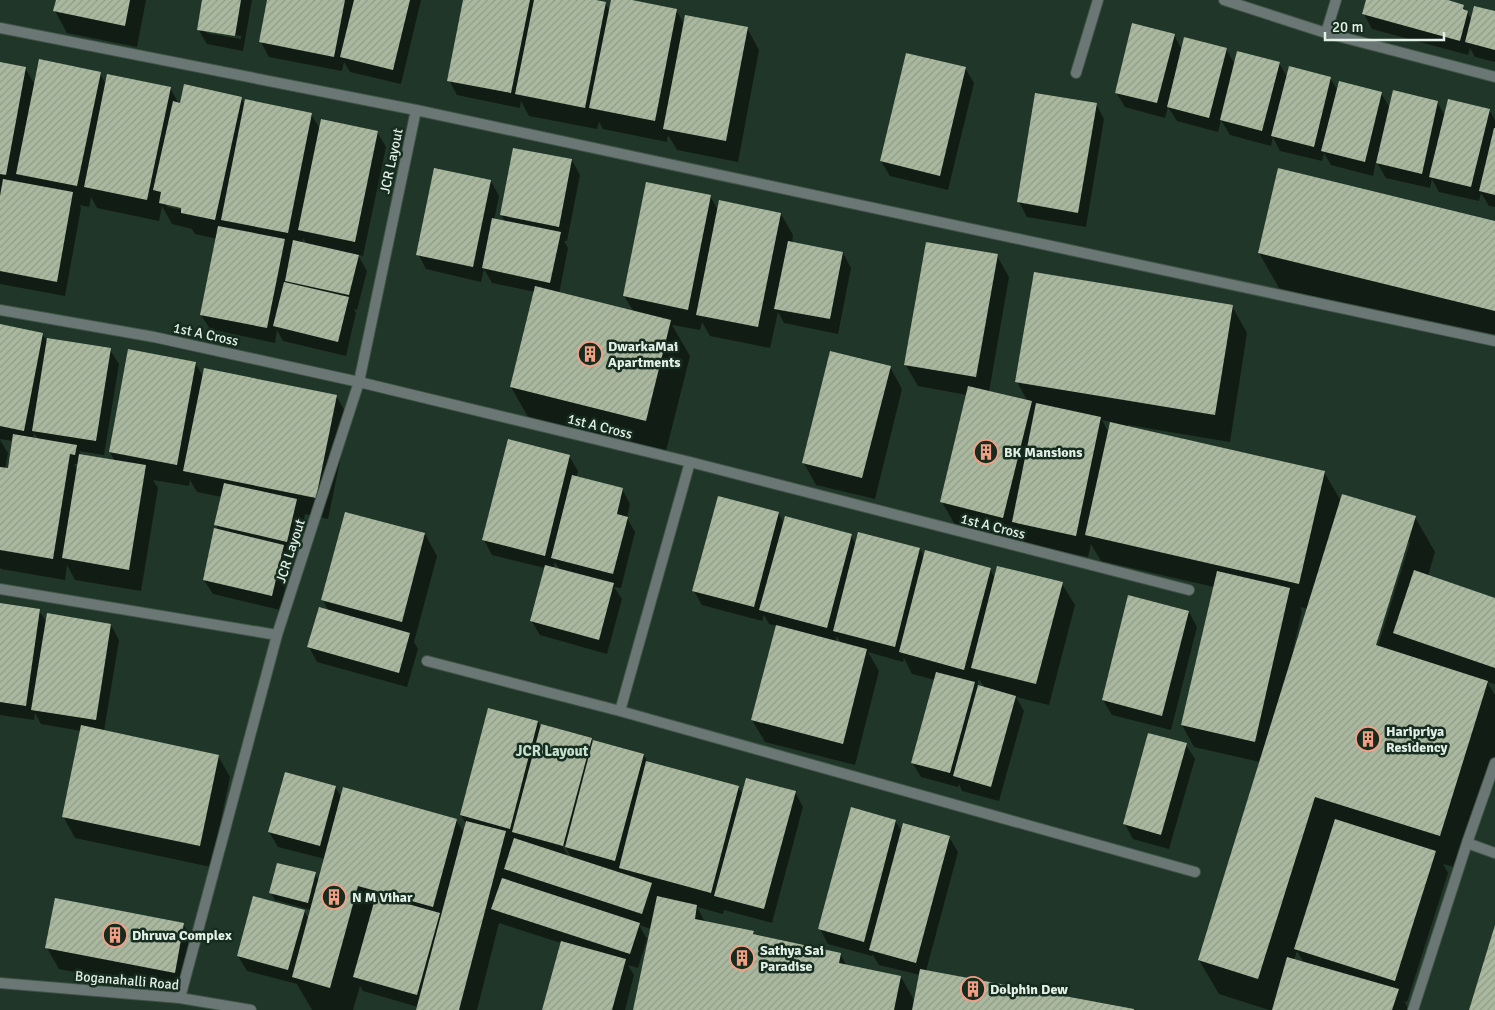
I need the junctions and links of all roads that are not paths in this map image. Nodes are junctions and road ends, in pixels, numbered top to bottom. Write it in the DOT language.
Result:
graph roads {
  1 [pos="1098,0"];
  2 [pos="1224,0"];
  3 [pos="1336,0"];
  4 [pos="0,28"];
  5 [pos="1326,33"];
  6 [pos="1076,73"];
  7 [pos="1495,77"];
  8 [pos="416,110"];
  9 [pos="0,310"];
  10 [pos="1495,341"];
  11 [pos="359,382"];
  12 [pos="690,462"];
  13 [pos="0,589"];
  14 [pos="1189,590"];
  15 [pos="277,635"];
  16 [pos="427,661"];
  17 [pos="620,711"];
  18 [pos="1495,763"];
  19 [pos="1467,843"];
  20 [pos="1495,853"];
  21 [pos="1195,872"];
  22 [pos="0,983"];
  23 [pos="180,998"];
  24 [pos="251,1010"];
  25 [pos="1413,1010"];
  1 -- 6 [label="street"];
  2 -- 5 [label="street"];
  3 -- 5 [label="street"];
  4 -- 8 [label="street"];
  5 -- 7 [label="street"];
  8 -- 10 [label="street"];
  8 -- 11 [label="street, JCR Layout"];
  9 -- 11 [label="street, 1st A Cross"];
  11 -- 12 [label="street, 1st A Cross"];
  11 -- 15 [label="street, JCR Layout"];
  12 -- 14 [label="street, 1st A Cross"];
  12 -- 17 [label="street"];
  13 -- 15 [label="street"];
  15 -- 23 [label="street, JCR Layout"];
  16 -- 17 [label="street"];
  17 -- 21 [label="street"];
  18 -- 19 [label="street"];
  19 -- 20 [label="street"];
  19 -- 25 [label="street"];
  22 -- 23 [label="street, Boganahalli Road"];
  23 -- 24 [label="street, Boganahalli Road"];
}
